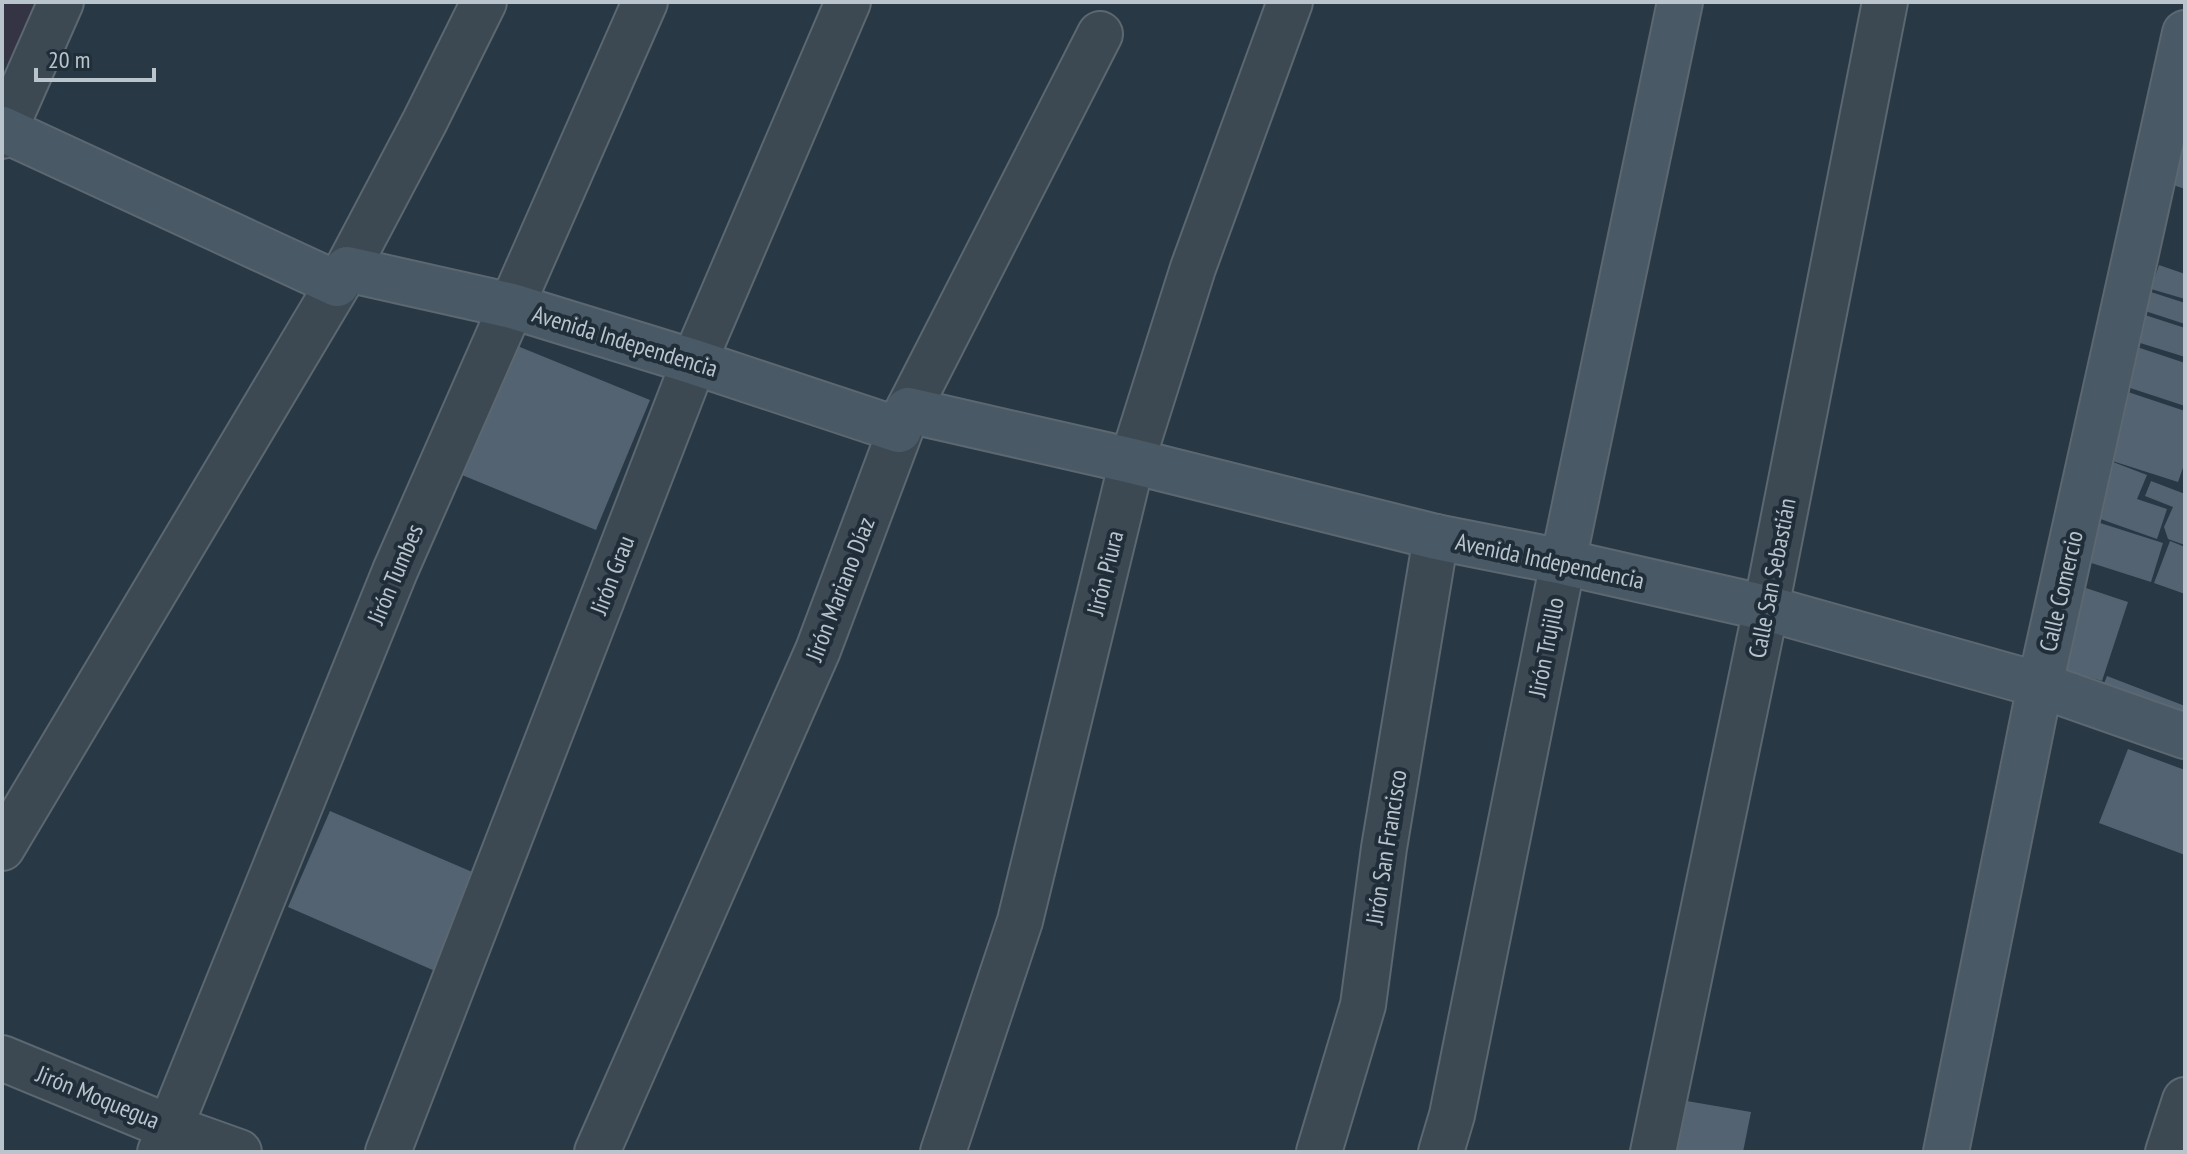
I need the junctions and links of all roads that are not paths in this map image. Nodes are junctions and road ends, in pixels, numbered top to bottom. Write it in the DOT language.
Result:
graph roads {
  1 [pos="61,2"];
  2 [pos="484,2"];
  3 [pos="645,2"];
  4 [pos="848,2"];
  5 [pos="1290,2"];
  6 [pos="1680,2"];
  7 [pos="1885,2"];
  8 [pos="2185,33"];
  9 [pos="1100,34"];
  10 [pos="3,131"];
  11 [pos="342,276"];
  12 [pos="512,306"];
  13 [pos="694,362"];
  14 [pos="904,420"];
  15 [pos="1132,461"];
  16 [pos="1436,537"];
  17 [pos="1563,562"];
  18 [pos="1766,608"];
  19 [pos="2040,685"];
  20 [pos="2185,736"];
  21 [pos="2,848"];
  22 [pos="2,1058"];
  23 [pos="2185,1100"];
  24 [pos="164,1139"];
  25 [pos="239,1152"];
  26 [pos="388,1152"];
  27 [pos="597,1152"];
  28 [pos="943,1152"];
  29 [pos="1319,1152"];
  30 [pos="1441,1152"];
  31 [pos="1653,1152"];
  32 [pos="1946,1152"];
  33 [pos="2168,1152"];
  1 -- 10 [label="street"];
  2 -- 11 [label="street"];
  3 -- 12 [label="street, Jirón Tumbes"];
  4 -- 13 [label="street, Jirón Grau"];
  5 -- 15 [label="street, Jirón Piura"];
  6 -- 17 [label="street, Jirón Trujillo"];
  7 -- 18 [label="street, Calle San Sebastián"];
  8 -- 19 [label="street, Calle Comercio"];
  9 -- 14 [label="street, Jirón Mariano Díaz"];
  10 -- 11 [label="street, Avenida Independencia"];
  11 -- 12 [label="street, Avenida Independencia"];
  11 -- 21 [label="street"];
  12 -- 13 [label="street, Avenida Independencia"];
  12 -- 24 [label="street, Jirón Tumbes"];
  13 -- 14 [label="street, Avenida Independencia"];
  13 -- 26 [label="street, Jirón Grau"];
  14 -- 15 [label="street, Avenida Independencia"];
  14 -- 27 [label="street, Jirón Mariano Díaz"];
  15 -- 16 [label="street, Avenida Independencia"];
  15 -- 28 [label="street, Jirón Piura"];
  16 -- 17 [label="street, Avenida Independencia"];
  16 -- 29 [label="street, Jirón San Francisco"];
  17 -- 18 [label="street, Avenida Independencia"];
  17 -- 30 [label="street, Jirón Trujillo"];
  18 -- 19 [label="street, Avenida Independencia"];
  18 -- 31 [label="street, Calle San Sebastián"];
  19 -- 20 [label="street, Avenida Independencia"];
  19 -- 32 [label="street, Calle Comercio"];
  22 -- 24 [label="street, Jirón Moquegua"];
  23 -- 33 [label="street"];
  24 -- 25 [label="street, Jirón Moquegua"];
}
